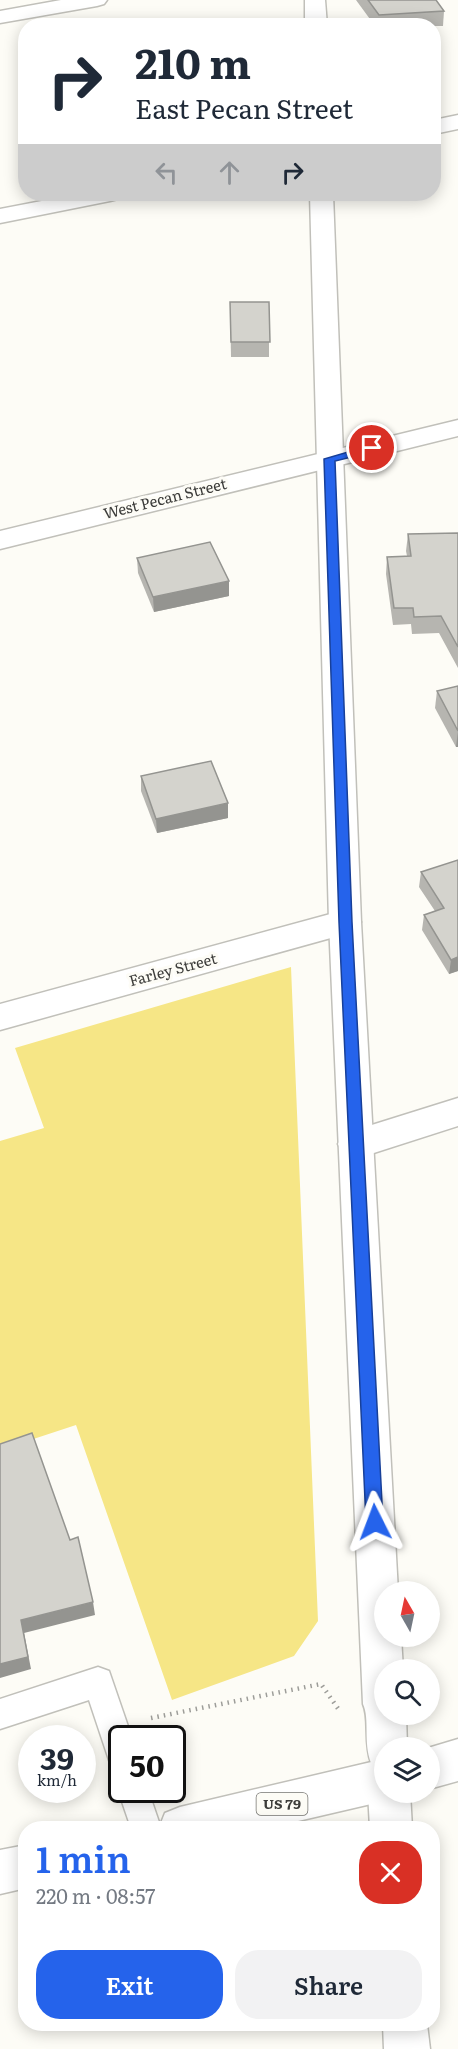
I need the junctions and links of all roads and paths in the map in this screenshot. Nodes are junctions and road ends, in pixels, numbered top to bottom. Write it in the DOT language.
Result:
graph roads {
  1 [pos="97,0"];
  2 [pos="315,0"];
  3 [pos="63,3"];
  4 [pos="0,17"];
  5 [pos="316,18"];
  6 [pos="458,122"];
  7 [pos="441,126"];
  8 [pos="75,201"];
  9 [pos="321,201"];
  10 [pos="0,216"];
  11 [pos="458,428"];
  12 [pos="330,459"];
  13 [pos="0,540"];
  14 [pos="345,922"];
  15 [pos="0,1017"];
  16 [pos="458,1112"];
  17 [pos="355,1144"];
  18 [pos="382,1659"];
  19 [pos="0,1714"];
  20 [pos="365,1717"];
  21 [pos="112,1725"];
  22 [pos="117,1725"];
  23 [pos="379,1737"];
  24 [pos="458,1760"];
  25 [pos="440,1765"];
  26 [pos="374,1782"];
  27 [pos="137,1803"];
  28 [pos="390,1803"];
  29 [pos="144,1821"];
  30 [pos="210,1821"];
  31 [pos="391,1821"];
  32 [pos="18,1868"];
  33 [pos="0,1872"];
  34 [pos="406,2031"];
  35 [pos="407,2049"];
  1 -- 3 [label="main road"];
  2 -- 5 [label="main road"];
  3 -- 4 [label="main road"];
  6 -- 7 [label="main road"];
  8 -- 10 [label="main road"];
  9 -- 12 [label="main road"];
  11 -- 12 [label="main road, West Pecan Street"];
  12 -- 13 [label="main road, West Pecan Street"];
  12 -- 14 [label="main road"];
  14 -- 15 [label="main road, Farley Street"];
  14 -- 17 [label="main road"];
  16 -- 17 [label="main road"];
  17 -- 18 [label="main road"];
  19 -- 21 [label="lane"];
  20 -- 22 [label="path"];
  20 -- 23 [label="main road"];
  24 -- 25 [label="main road"];
  26 -- 30 [label="main road, US 79"];
  27 -- 29 [label="lane"];
  28 -- 31 [label="main road"];
  32 -- 33 [label="main road"];
  34 -- 35 [label="main road"];
}
